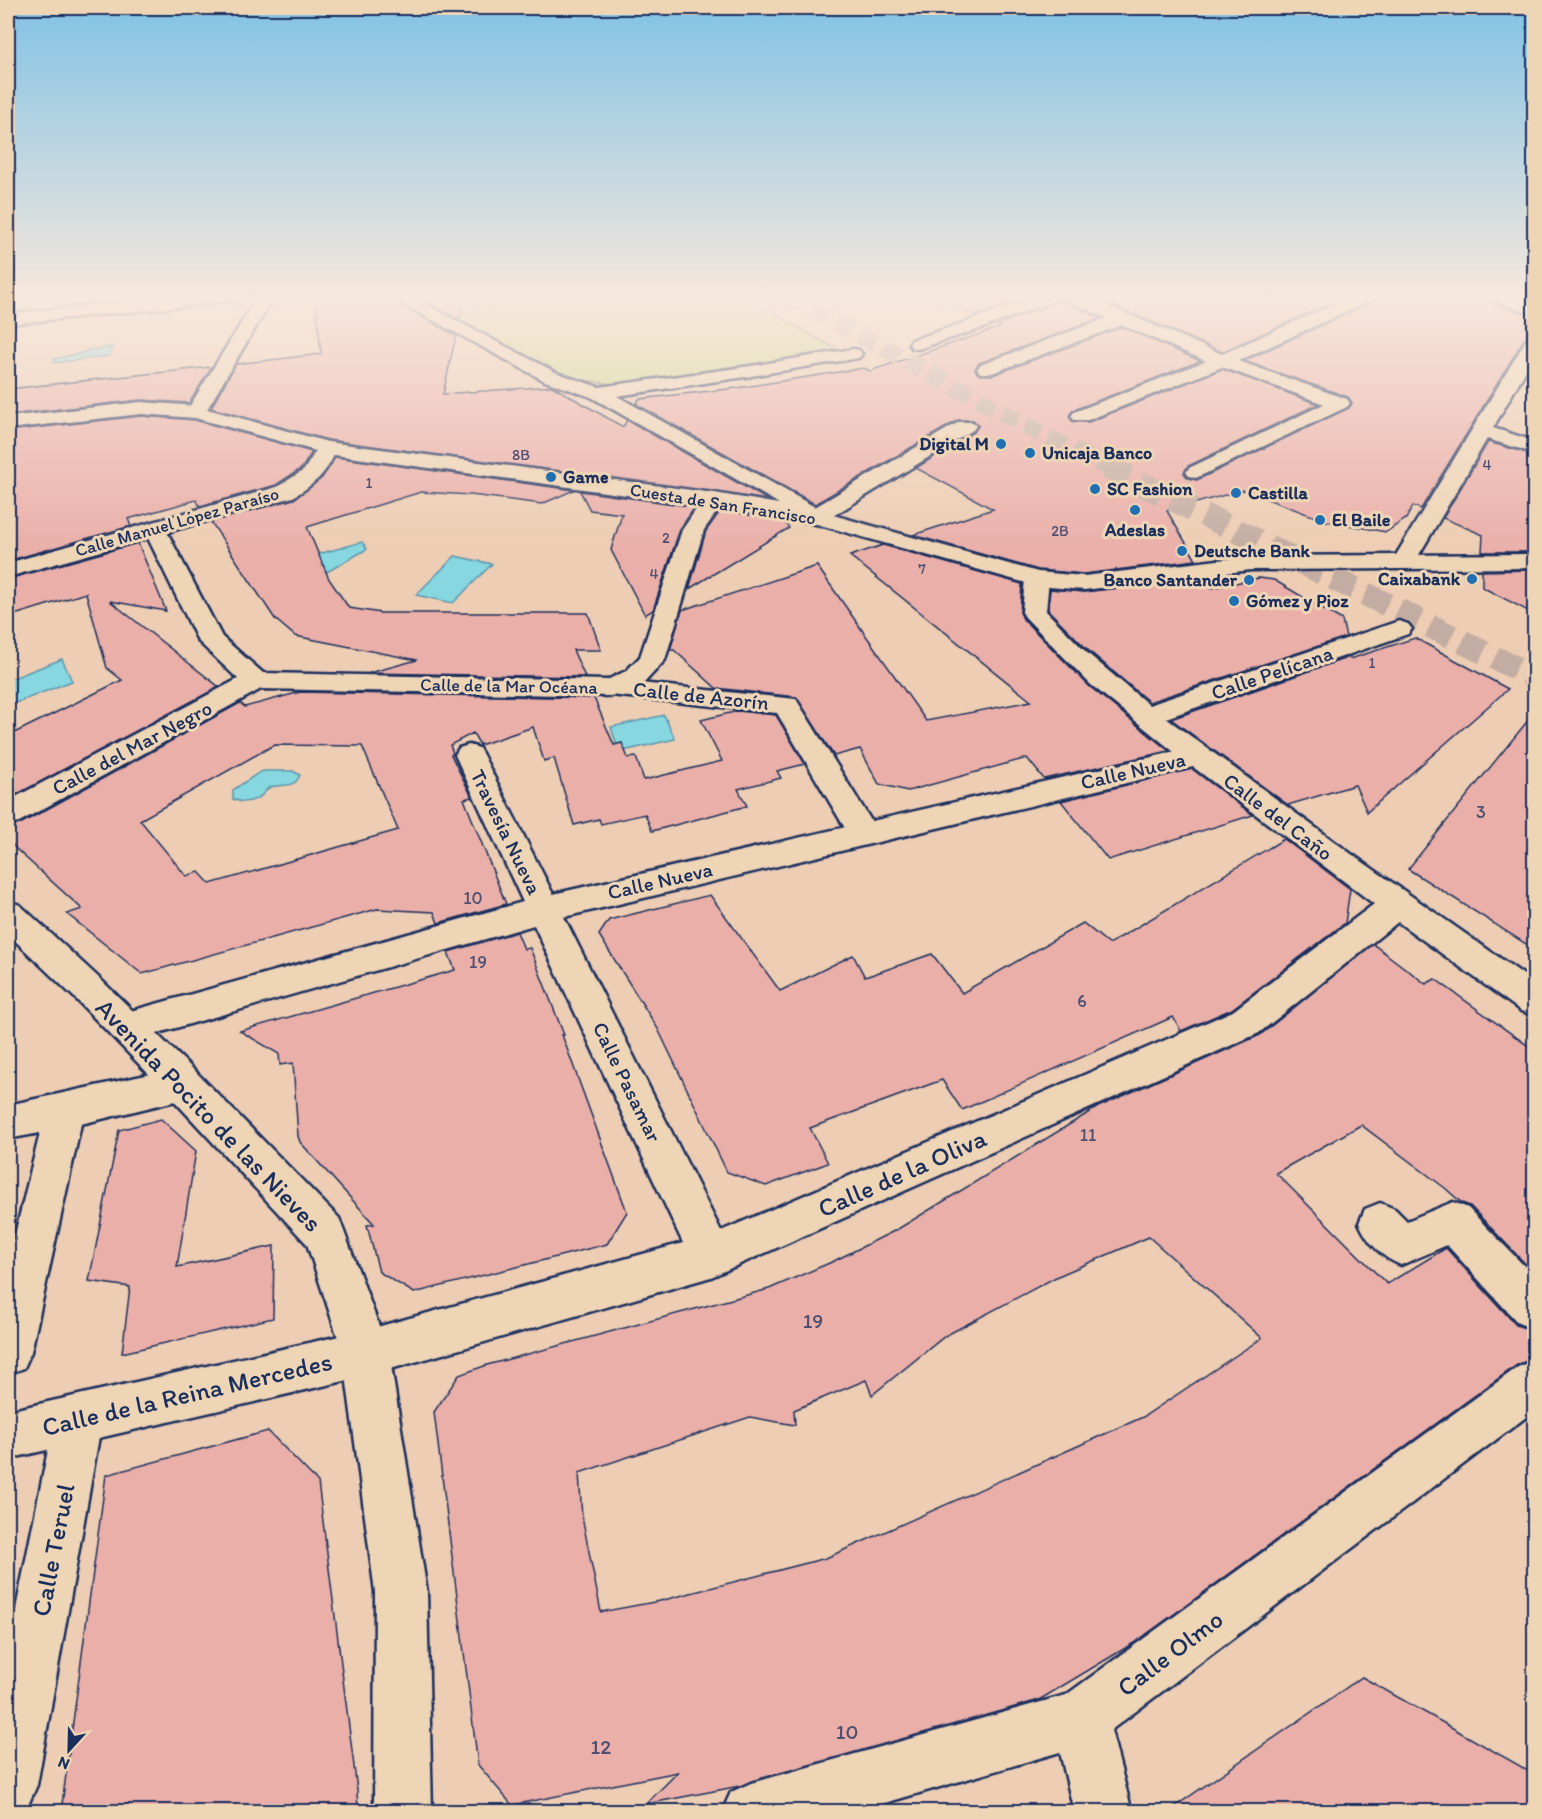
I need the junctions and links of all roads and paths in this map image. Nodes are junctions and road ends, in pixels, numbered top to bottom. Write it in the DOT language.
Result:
graph roads {
  1 [pos="215,381"];
  2 [pos="562,381"];
  3 [pos="683,381"];
  4 [pos="1171,381"];
  5 [pos="1277,381"];
  6 [pos="1511,381"];
  7 [pos="598,393"];
  8 [pos="196,412"];
  9 [pos="1081,416"];
  10 [pos="8,423"];
  11 [pos="971,423"];
  12 [pos="1482,431"];
  13 [pos="1534,447"];
  14 [pos="327,448"];
  15 [pos="1196,472"];
  16 [pos="714,500"];
  17 [pos="815,517"];
  18 [pos="155,530"];
  19 [pos="1405,560"];
  20 [pos="1534,561"];
  21 [pos="8,570"];
  22 [pos="1037,579"];
  23 [pos="1399,629"];
  24 [pos="256,681"];
  25 [pos="611,688"];
  26 [pos="1145,716"];
  27 [pos="469,755"];
  28 [pos="1198,756"];
  29 [pos="8,814"];
  30 [pos="862,832"];
  31 [pos="1396,905"];
  32 [pos="544,909"];
  33 [pos="8,914"];
  34 [pos="1534,1001"];
  35 [pos="127,1027"];
  36 [pos="183,1084"];
  37 [pos="65,1110"];
  38 [pos="8,1122"];
  39 [pos="1380,1223"];
  40 [pos="711,1256"];
  41 [pos="1534,1307"];
  42 [pos="8,1352"];
  43 [pos="366,1353"];
  44 [pos="1534,1383"];
  45 [pos="78,1420"];
  46 [pos="8,1435"];
  47 [pos="1080,1719"];
  48 [pos="8,1785"];
  49 [pos="403,1812"];
  50 [pos="751,1812"];
  51 [pos="1103,1812"];
  1 -- 8 [label="street"];
  2 -- 7 [label="street"];
  3 -- 7 [label="street"];
  4 -- 9 [label="street"];
  5 -- 15 [label="street"];
  6 -- 12 [label="street"];
  7 -- 17 [label="street"];
  8 -- 10 [label="street, Cuesta de San Francisco"];
  8 -- 14 [label="street, Cuesta de San Francisco"];
  11 -- 17 [label="street"];
  12 -- 13 [label="street"];
  12 -- 19 [label="street"];
  14 -- 16 [label="street, Cuesta de San Francisco"];
  14 -- 18 [label="street, Calle Manuel López Paraíso"];
  16 -- 17 [label="street, Cuesta de San Francisco"];
  16 -- 25 [label="street, Calle de la Mar Océana"];
  17 -- 22 [label="street, Cuesta de San Francisco"];
  18 -- 21 [label="street, Calle Manuel López Paraíso"];
  18 -- 24 [label="street"];
  19 -- 20 [label="street, Cuesta de San Francisco"];
  19 -- 22 [label="street, Cuesta de San Francisco"];
  22 -- 26 [label="street, Calle del Caño"];
  23 -- 26 [label="street, Calle Pelícana"];
  24 -- 25 [label="street, Calle de la Mar Océana"];
  24 -- 29 [label="street, Calle del Mar Negro"];
  25 -- 30 [label="street, Calle de Azorín"];
  26 -- 28 [label="street, Calle del Caño"];
  27 -- 32 [label="street, Travesía Nueva"];
  28 -- 30 [label="street, Calle Nueva"];
  28 -- 31 [label="street, Calle del Caño"];
  30 -- 32 [label="street, Calle Nueva"];
  31 -- 34 [label="street, Calle del Caño"];
  31 -- 40 [label="street, Calle de la Oliva"];
  32 -- 35 [label="street, Calle Nueva"];
  32 -- 40 [label="street, Calle Pasamar"];
  33 -- 35 [label="street, Avenida Pocito de las Nieves"];
  35 -- 36 [label="street, Avenida Pocito de las Nieves"];
  36 -- 37 [label="street"];
  36 -- 43 [label="street, Avenida Pocito de las Nieves"];
  37 -- 38 [label="street"];
  37 -- 42 [label="street"];
  39 -- 41 [label="street"];
  40 -- 43 [label="street, Calle de la Oliva"];
  43 -- 45 [label="street, Calle de la Reina Mercedes"];
  43 -- 49 [label="street, Avenida Pocito de las Nieves"];
  44 -- 47 [label="street, Calle Olmo"];
  45 -- 46 [label="street, Calle de la Reina Mercedes"];
  45 -- 48 [label="street, Calle Teruel"];
  47 -- 50 [label="street, Calle Olmo"];
  47 -- 51 [label="street"];
}
